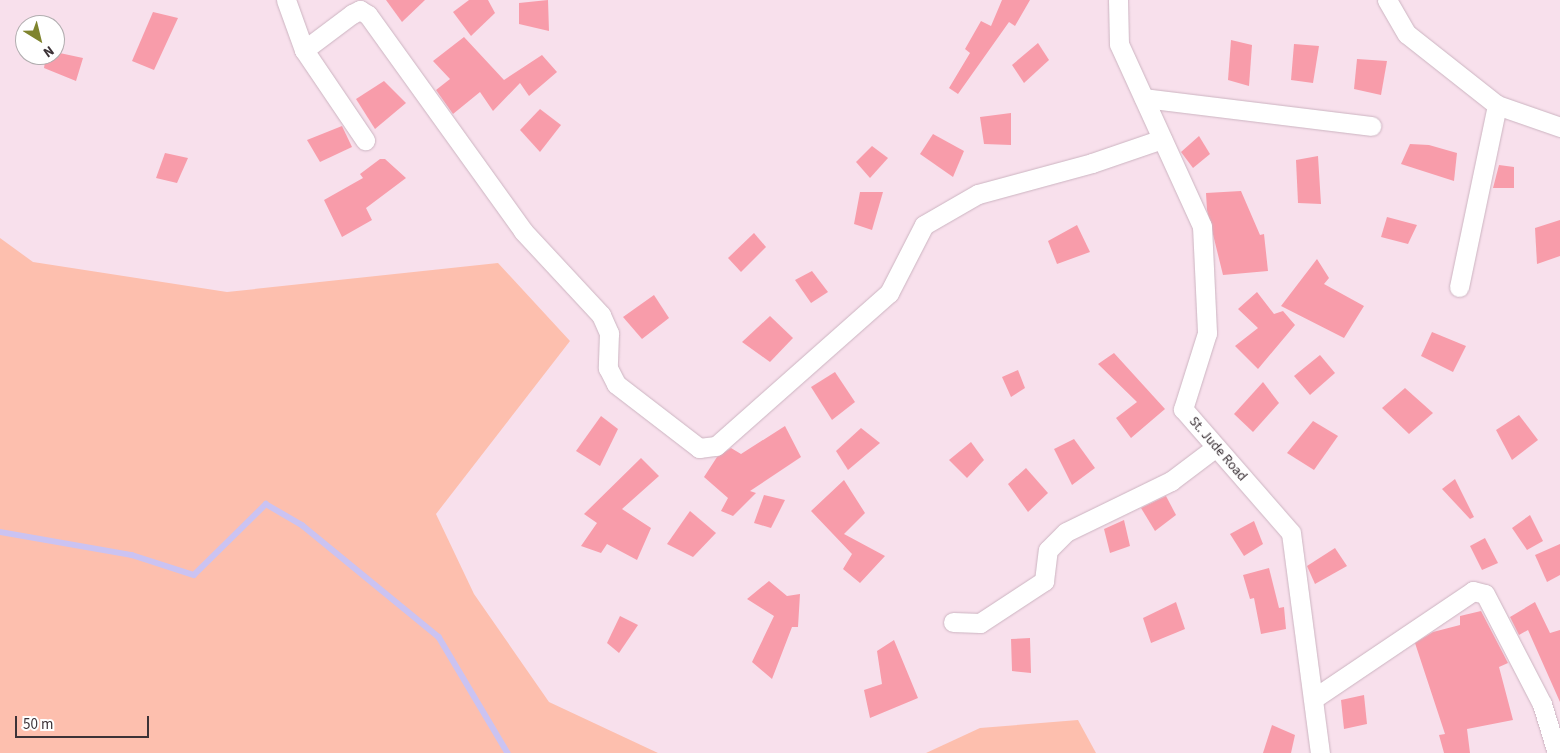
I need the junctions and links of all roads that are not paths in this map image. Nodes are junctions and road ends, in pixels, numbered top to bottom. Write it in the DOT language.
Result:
graph roads {
  1 [pos="286,0"];
  2 [pos="1118,0"];
  3 [pos="1387,0"];
  4 [pos="304,50"];
  5 [pos="1144,98"];
  6 [pos="1497,105"];
  7 [pos="1371,126"];
  8 [pos="1560,127"];
  9 [pos="1162,139"];
  10 [pos="365,140"];
  11 [pos="1459,287"];
  12 [pos="1216,446"];
  13 [pos="952,622"];
  14 [pos="1313,698"];
  15 [pos="1320,753"];
  16 [pos="1557,753"];
  1 -- 4 [label="street"];
  2 -- 5 [label="street, St. Jude Road"];
  3 -- 6 [label="street"];
  4 -- 9 [label="street"];
  4 -- 10 [label="street"];
  5 -- 7 [label="street"];
  5 -- 9 [label="street, St. Jude Road"];
  6 -- 8 [label="street"];
  6 -- 11 [label="street"];
  9 -- 12 [label="street, St. Jude Road"];
  12 -- 13 [label="street"];
  12 -- 14 [label="street, St. Jude Road"];
  14 -- 15 [label="street, St. Jude Road"];
  14 -- 16 [label="street"];
}
